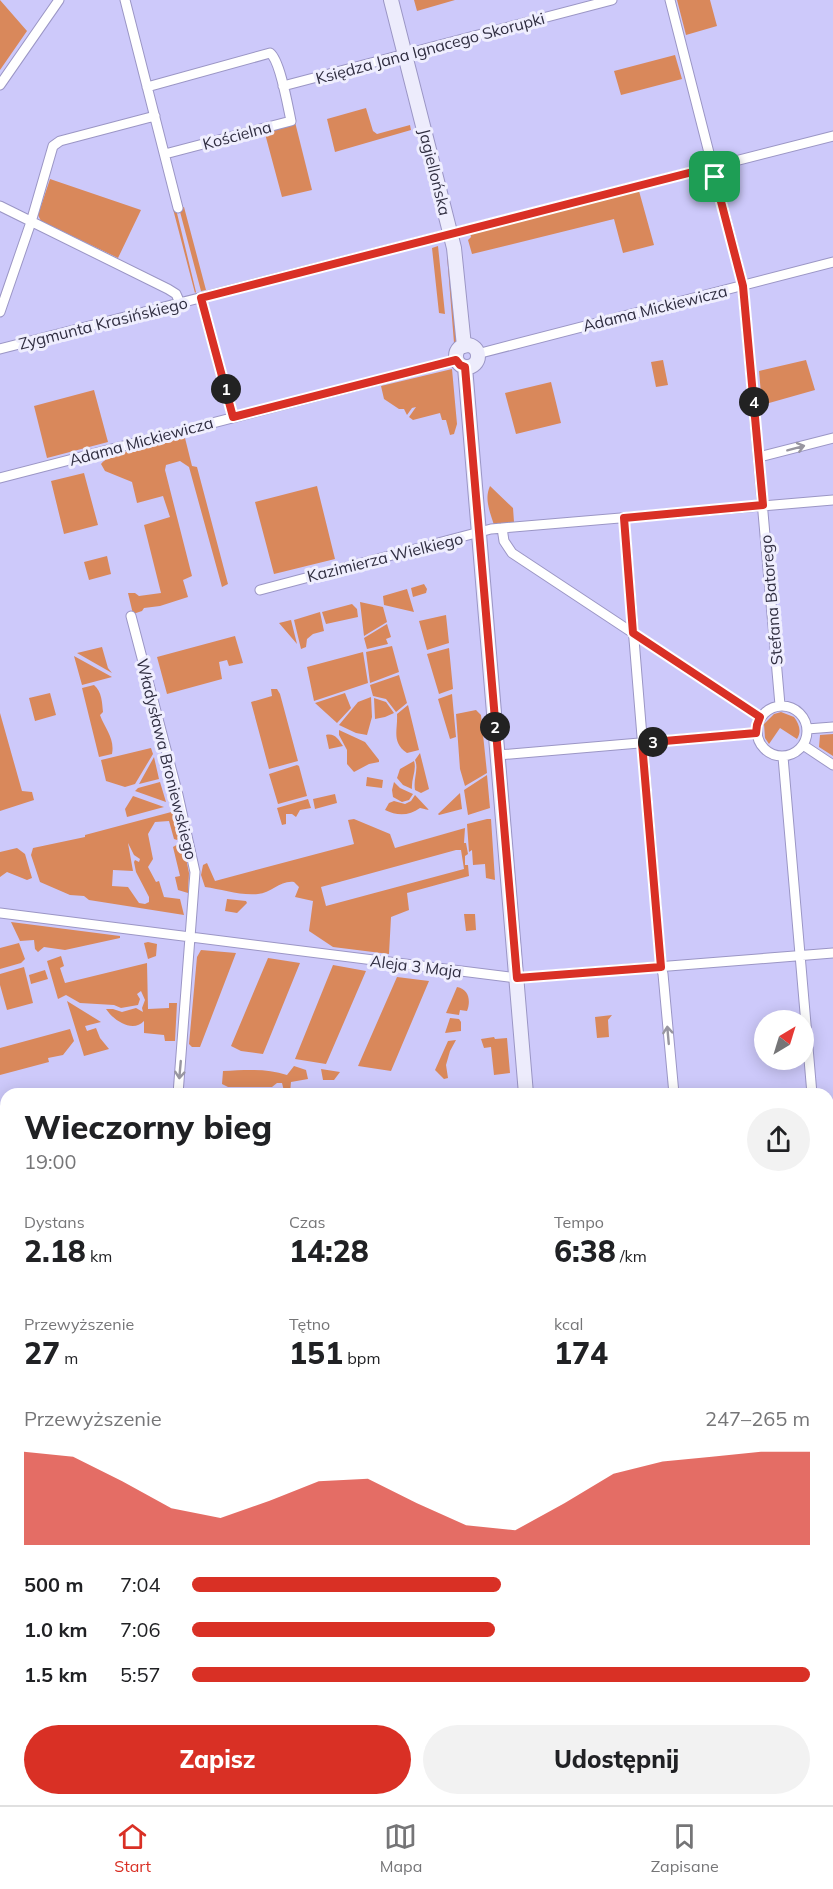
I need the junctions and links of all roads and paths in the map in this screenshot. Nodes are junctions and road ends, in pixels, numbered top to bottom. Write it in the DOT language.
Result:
graph roads {
  1 [pos="59,0"];
  2 [pos="125,0"];
  3 [pos="391,0"];
  4 [pos="612,0"];
  5 [pos="670,0"];
  6 [pos="405,54"];
  7 [pos="0,85"];
  8 [pos="283,86"];
  9 [pos="147,87"];
  10 [pos="155,117"];
  11 [pos="833,136"];
  12 [pos="165,154"];
  13 [pos="712,167"];
  14 [pos="0,206"];
  15 [pos="178,208"];
  16 [pos="31,222"];
  17 [pos="451,233"];
  18 [pos="833,262"];
  19 [pos="743,286"];
  20 [pos="201,298"];
  21 [pos="180,303"];
  22 [pos="0,312"];
  23 [pos="464,346"];
  24 [pos="0,349"];
  25 [pos="477,354"];
  26 [pos="461,363"];
  27 [pos="233,417"];
  28 [pos="833,438"];
  29 [pos="759,457"];
  30 [pos="0,478"];
  31 [pos="833,500"];
  32 [pos="763,505"];
  33 [pos="624,518"];
  34 [pos="502,528"];
  35 [pos="479,532"];
  36 [pos="260,590"];
  37 [pos="131,616"];
  38 [pos="633,633"];
  39 [pos="780,705"];
  40 [pos="760,717"];
  41 [pos="833,727"];
  42 [pos="807,729"];
  43 [pos="756,733"];
  44 [pos="642,743"];
  45 [pos="803,745"];
  46 [pos="498,755"];
  47 [pos="783,757"];
  48 [pos="833,765"];
  49 [pos="0,913"];
  50 [pos="190,938"];
  51 [pos="833,953"];
  52 [pos="801,956"];
  53 [pos="661,967"];
  54 [pos="517,978"];
  55 [pos="178,1088"];
  56 [pos="526,1088"];
  57 [pos="673,1088"];
  58 [pos="812,1088"];
  1 -- 7 [label="street"];
  2 -- 9 [label="street"];
  3 -- 6 [label="street, Jagiellońska"];
  4 -- 6 [label="street, Księdza Jana Ignacego Skorupki"];
  5 -- 13 [label="street, Stefana Batorego"];
  6 -- 8 [label="street, Księdza Jana Ignacego Skorupki"];
  6 -- 17 [label="street, Jagiellońska"];
  8 -- 9 [label="street, Kościelna"];
  8 -- 12 [label="street, Kościelna"];
  9 -- 10 [label="street"];
  10 -- 12 [label="street"];
  10 -- 16 [label="street"];
  11 -- 13 [label="street, Zygmunta Krasińskiego"];
  12 -- 15 [label="street"];
  13 -- 17 [label="street, Zygmunta Krasińskiego"];
  13 -- 19 [label="street, Stefana Batorego"];
  14 -- 16 [label="street"];
  16 -- 21 [label="street"];
  16 -- 22 [label="street"];
  17 -- 20 [label="street, Zygmunta Krasińskiego"];
  17 -- 23 [label="street, Jagiellońska"];
  18 -- 19 [label="street, Adama Mickiewicza"];
  19 -- 25 [label="street, Adama Mickiewicza"];
  19 -- 29 [label="street, Stefana Batorego"];
  20 -- 21 [label="street, Zygmunta Krasińskiego"];
  20 -- 27 [label="street"];
  21 -- 24 [label="street, Zygmunta Krasińskiego"];
  23 -- 25 [label="street"];
  23 -- 26 [label="street"];
  25 -- 26 [label="street"];
  26 -- 27 [label="street, Adama Mickiewicza"];
  26 -- 35 [label="street"];
  27 -- 30 [label="street, Adama Mickiewicza"];
  29 -- 28 [label="street, one-way"];
  29 -- 32 [label="street, Stefana Batorego"];
  31 -- 32 [label="street, Kazimierza Wielkiego"];
  32 -- 33 [label="street, Kazimierza Wielkiego"];
  32 -- 39 [label="street, Stefana Batorego"];
  33 -- 34 [label="street, Kazimierza Wielkiego"];
  33 -- 38 [label="street"];
  34 -- 35 [label="street, Kazimierza Wielkiego"];
  34 -- 38 [label="street"];
  35 -- 36 [label="street, Kazimierza Wielkiego"];
  35 -- 46 [label="street"];
  37 -- 50 [label="street, Władysława Broniewskiego"];
  38 -- 40 [label="street"];
  38 -- 44 [label="street"];
  39 -- 40 [label="street"];
  39 -- 42 [label="street"];
  40 -- 43 [label="street"];
  41 -- 42 [label="street"];
  42 -- 45 [label="street"];
  43 -- 44 [label="street"];
  43 -- 47 [label="street"];
  44 -- 46 [label="street"];
  44 -- 53 [label="street"];
  45 -- 47 [label="street"];
  45 -- 48 [label="street"];
  46 -- 54 [label="street"];
  47 -- 52 [label="street"];
  49 -- 50 [label="street, Aleja 3 Maja"];
  50 -- 54 [label="street, Aleja 3 Maja"];
  50 -- 55 [label="street, Władysława Broniewskiego, one-way"];
  51 -- 52 [label="street, Aleja 3 Maja"];
  52 -- 53 [label="street, Aleja 3 Maja"];
  52 -- 58 [label="street"];
  53 -- 54 [label="street, Aleja 3 Maja"];
  57 -- 53 [label="street, one-way"];
  54 -- 56 [label="street"];
}
